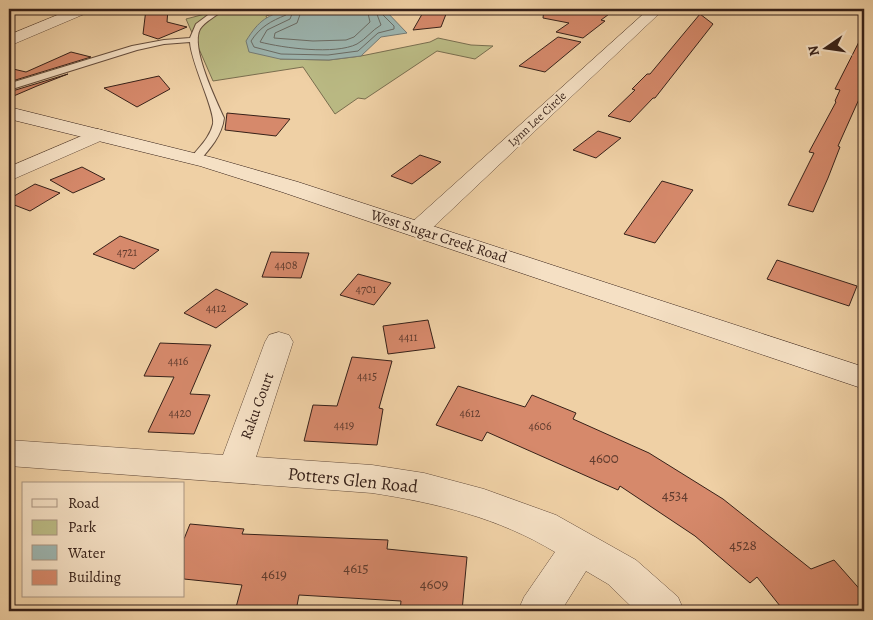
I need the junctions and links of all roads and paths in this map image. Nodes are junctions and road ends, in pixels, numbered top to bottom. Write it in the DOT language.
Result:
graph roads {
  1 [pos="84,9"];
  2 [pos="220,9"];
  3 [pos="657,9"];
  4 [pos="193,40"];
  5 [pos="9,41"];
  6 [pos="9,87"];
  7 [pos="9,113"];
  8 [pos="98,135"];
  9 [pos="195,159"];
  10 [pos="9,175"];
  11 [pos="418,229"];
  12 [pos="279,342"];
  13 [pos="864,378"];
  14 [pos="9,453"];
  15 [pos="234,470"];
  16 [pos="580,548"];
  17 [pos="538,611"];
  18 [pos="664,611"];
  1 -- 5 [label="street"];
  2 -- 4 [label="lane"];
  3 -- 11 [label="street, Lynn Lee Circle"];
  4 -- 6 [label="lane"];
  4 -- 9 [label="lane"];
  7 -- 8 [label="street, West Sugar Creek Road"];
  8 -- 9 [label="street, West Sugar Creek Road"];
  8 -- 10 [label="street"];
  9 -- 11 [label="street, West Sugar Creek Road"];
  11 -- 13 [label="street, West Sugar Creek Road"];
  12 -- 15 [label="street, Raku Court"];
  14 -- 15 [label="street, Potters Glen Road"];
  15 -- 16 [label="street, Potters Glen Road"];
  16 -- 17 [label="street"];
  16 -- 18 [label="street, Potters Glen Road"];
}
